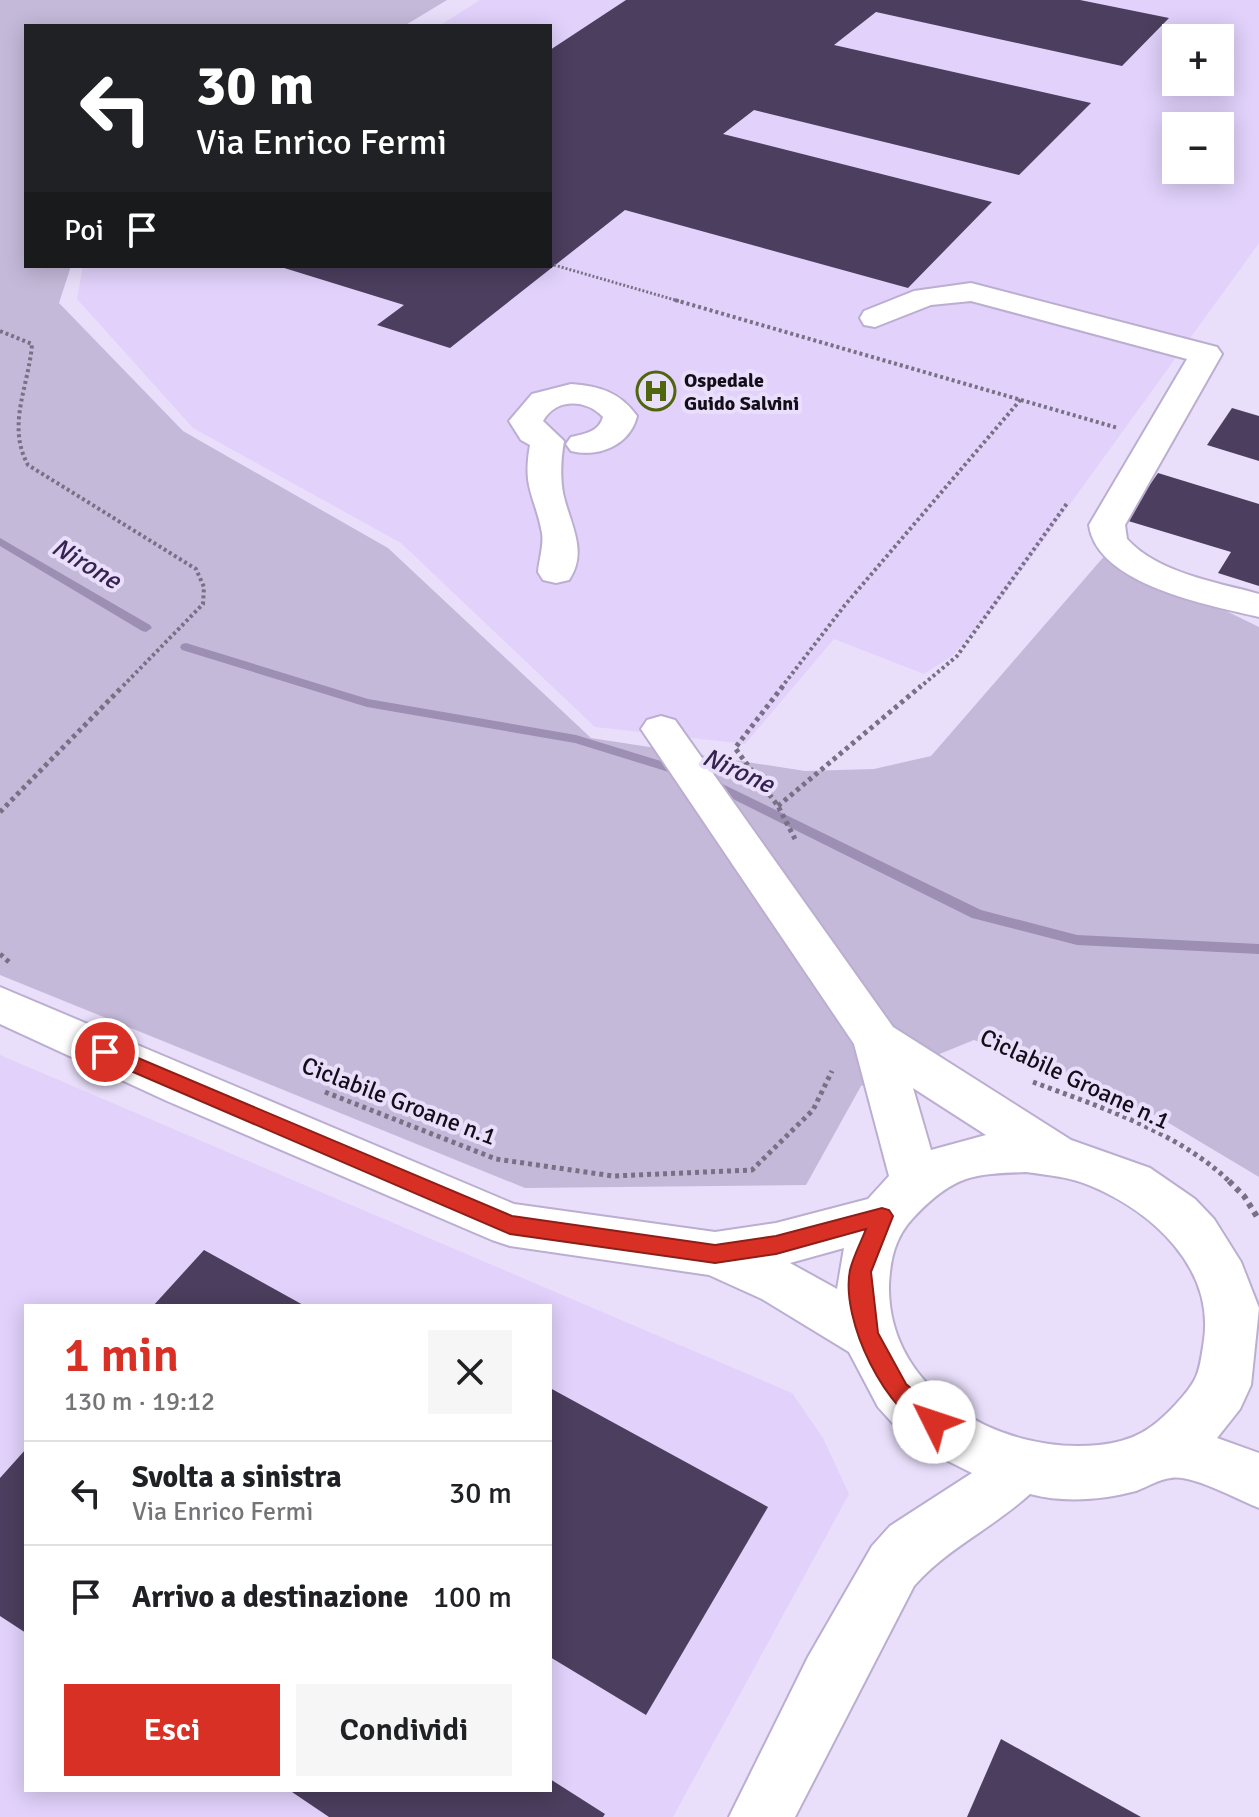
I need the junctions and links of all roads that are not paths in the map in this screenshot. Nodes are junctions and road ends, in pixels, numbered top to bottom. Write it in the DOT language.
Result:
graph roads {
  1 [pos="875,318"];
  2 [pos="583,444"];
  3 [pos="556,572"];
  4 [pos="1259,606"];
  5 [pos="661,729"];
  6 [pos="6,984"];
  7 [pos="876,1040"];
  8 [pos="1056,1155"];
  9 [pos="899,1200"];
  10 [pos="715,1254"];
  11 [pos="1234,1312"];
  12 [pos="867,1335"];
  13 [pos="1259,1365"];
  14 [pos="1169,1450"];
  15 [pos="1020,1467"];
  16 [pos="1259,1482"];
  17 [pos="761,1817"];
  1 -- 4 [label="street"];
  2 -- 3 [label="street"];
  5 -- 7 [label="street"];
  6 -- 10 [label="street"];
  7 -- 8 [label="street"];
  7 -- 9 [label="street"];
  8 -- 9 [label="street"];
  8 -- 11 [label="street"];
  9 -- 10 [label="street"];
  9 -- 12 [label="street"];
  10 -- 12 [label="street"];
  11 -- 13 [label="street"];
  11 -- 14 [label="street"];
  12 -- 15 [label="street"];
  14 -- 15 [label="street"];
  14 -- 16 [label="street"];
  15 -- 17 [label="street"];
}
